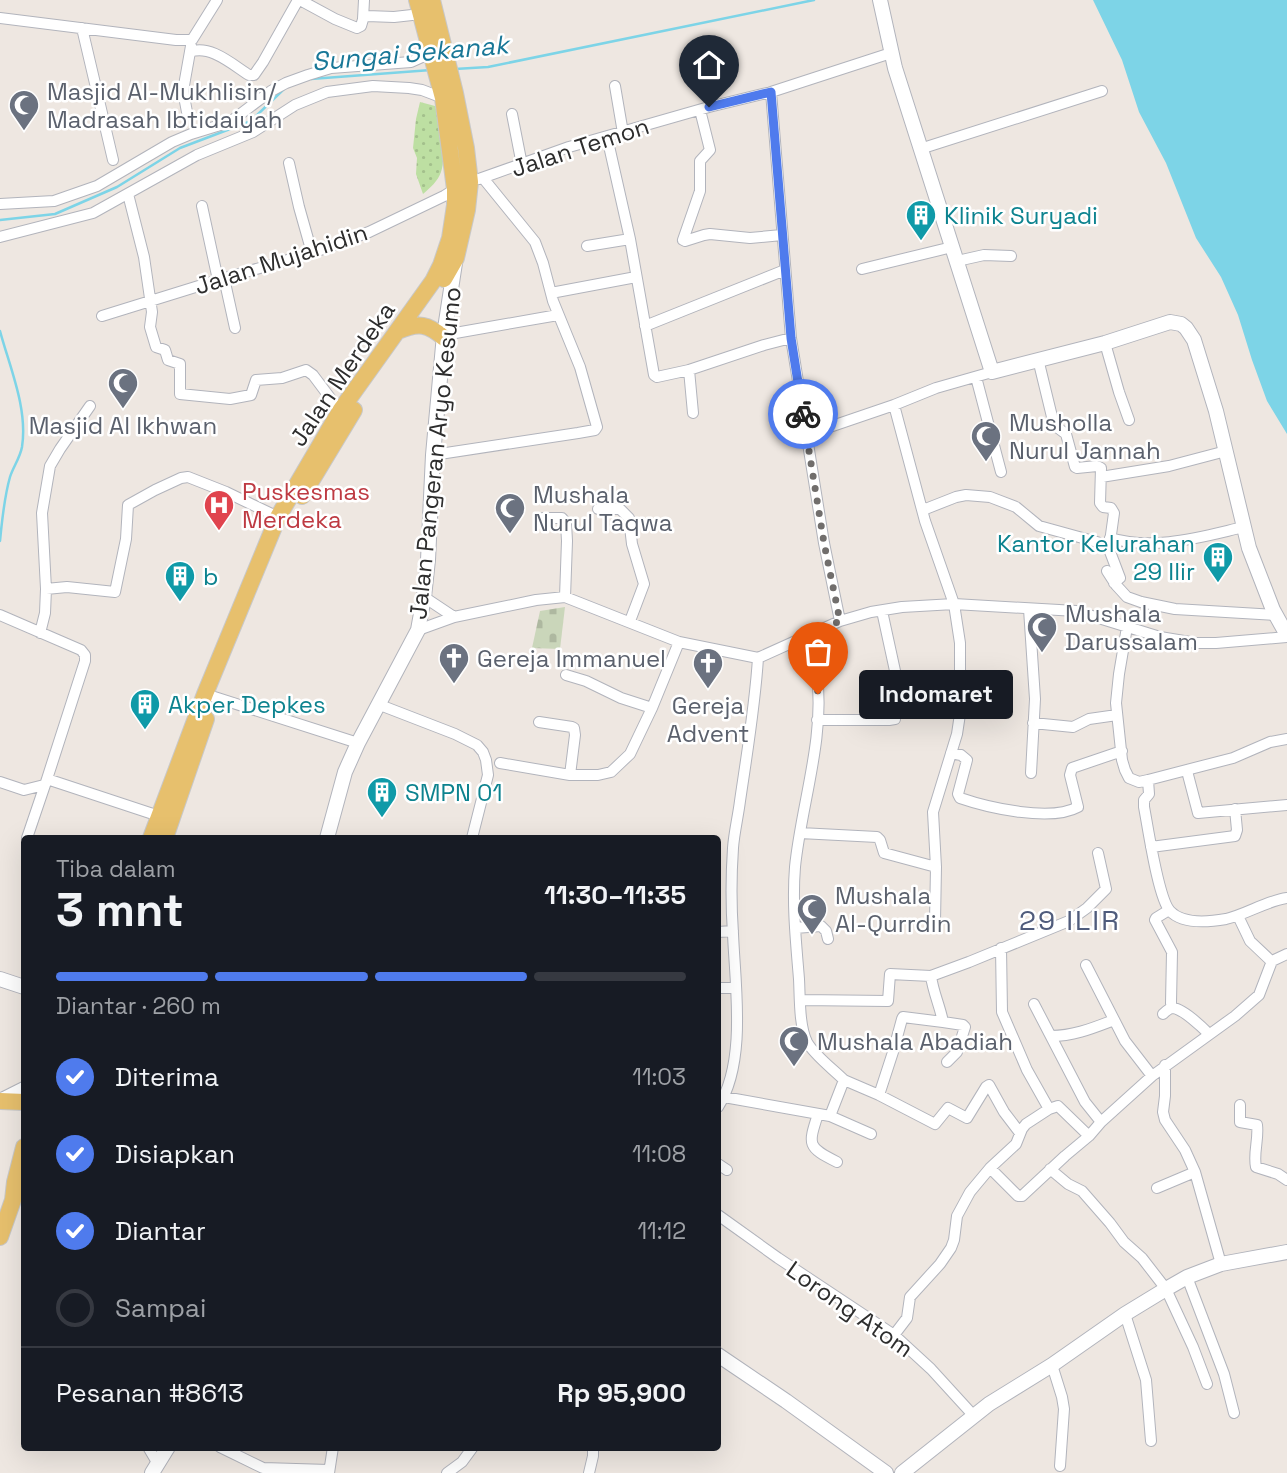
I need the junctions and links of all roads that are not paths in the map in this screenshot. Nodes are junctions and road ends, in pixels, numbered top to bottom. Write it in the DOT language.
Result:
graph roads {
  1 [pos="216,0"];
  2 [pos="299,0"];
  3 [pos="364,0"];
  4 [pos="432,0"];
  5 [pos="880,0"];
  6 [pos="419,7"];
  7 [pos="0,18"];
  8 [pos="363,19"];
  9 [pos="82,28"];
  10 [pos="192,40"];
  11 [pos="190,52"];
  12 [pos="891,54"];
  13 [pos="436,56"];
  14 [pos="615,86"];
  15 [pos="1102,91"];
  16 [pos="771,92"];
  17 [pos="446,94"];
  18 [pos="700,110"];
  19 [pos="187,112"];
  20 [pos="512,114"];
  21 [pos="623,133"];
  22 [pos="607,137"];
  23 [pos="920,149"];
  24 [pos="113,160"];
  25 [pos="289,163"];
  26 [pos="522,165"];
  27 [pos="476,180"];
  28 [pos="455,189"];
  29 [pos="128,194"];
  30 [pos="0,204"];
  31 [pos="202,206"];
  32 [pos="782,234"];
  33 [pos="0,237"];
  34 [pos="630,239"];
  35 [pos="587,246"];
  36 [pos="312,253"];
  37 [pos="954,254"];
  38 [pos="1011,256"];
  39 [pos="456,258"];
  40 [pos="862,269"];
  41 [pos="785,270"];
  42 [pos="636,277"];
  43 [pos="221,279"];
  44 [pos="551,293"];
  45 [pos="150,301"];
  46 [pos="558,315"];
  47 [pos="102,316"];
  48 [pos="415,325"];
  49 [pos="645,326"];
  50 [pos="235,328"];
  51 [pos="398,331"];
  52 [pos="444,337"];
  53 [pos="791,338"];
  54 [pos="1105,344"];
  55 [pos="1038,359"];
  56 [pos="689,370"];
  57 [pos="992,372"];
  58 [pos="976,377"];
  59 [pos="894,405"];
  60 [pos="90,406"];
  61 [pos="340,411"];
  62 [pos="693,413"];
  63 [pos="1129,420"];
  64 [pos="806,435"];
  65 [pos="1226,451"];
  66 [pos="433,455"];
  67 [pos="1001,472"];
  68 [pos="1101,477"];
  69 [pos="598,509"];
  70 [pos="924,514"];
  71 [pos="278,517"];
  72 [pos="543,518"];
  73 [pos="1244,527"];
  74 [pos="1109,544"];
  75 [pos="1107,571"];
  76 [pos="1116,581"];
  77 [pos="46,589"];
  78 [pos="424,597"];
  79 [pos="565,597"];
  80 [pos="954,604"];
  81 [pos="1029,609"];
  82 [pos="882,611"];
  83 [pos="1274,613"];
  84 [pos="0,615"];
  85 [pos="454,617"];
  86 [pos="631,621"];
  87 [pos="840,621"];
  88 [pos="1127,627"];
  89 [pos="418,630"];
  90 [pos="40,633"];
  91 [pos="807,636"];
  92 [pos="1287,636"];
  93 [pos="679,642"];
  94 [pos="758,658"];
  95 [pos="566,675"];
  96 [pos="209,695"];
  97 [pos="380,705"];
  98 [pos="652,708"];
  99 [pos="1117,715"];
  100 [pos="817,720"];
  101 [pos="539,722"];
  102 [pos="1033,723"];
  103 [pos="1287,739"];
  104 [pos="358,743"];
  105 [pos="1122,751"];
  106 [pos="951,752"];
  107 [pos="500,763"];
  108 [pos="1187,771"];
  109 [pos="1031,774"];
  110 [pos="570,775"];
  111 [pos="1148,780"];
  112 [pos="0,782"];
  113 [pos="46,782"];
  114 [pos="1287,805"];
  115 [pos="1234,809"];
  116 [pos="159,816"];
  117 [pos="800,833"];
  118 [pos="28,835"];
  119 [pos="152,835"];
  120 [pos="166,835"];
  121 [pos="328,835"];
  122 [pos="473,835"];
  123 [pos="1152,847"];
  124 [pos="1098,853"];
  125 [pos="936,867"];
  126 [pos="1287,898"];
  127 [pos="1170,910"];
  128 [pos="1238,916"];
  129 [pos="935,921"];
  130 [pos="794,928"];
  131 [pos="733,931"];
  132 [pos="721,932"];
  133 [pos="828,939"];
  134 [pos="1001,948"];
  135 [pos="1287,954"];
  136 [pos="1272,961"];
  137 [pos="1086,965"];
  138 [pos="931,976"];
  139 [pos="0,979"];
  140 [pos="21,986"];
  141 [pos="721,988"];
  142 [pos="736,988"];
  143 [pos="800,1000"];
  144 [pos="1034,1004"];
  145 [pos="1114,1020"];
  146 [pos="943,1022"];
  147 [pos="1209,1034"];
  148 [pos="1051,1036"];
  149 [pos="947,1062"];
  150 [pos="1165,1065"];
  151 [pos="1152,1076"];
  152 [pos="844,1080"];
  153 [pos="21,1090"];
  154 [pos="879,1095"];
  155 [pos="0,1101"];
  156 [pos="21,1102"];
  157 [pos="721,1102"];
  158 [pos="1240,1105"];
  159 [pos="1049,1109"];
  160 [pos="21,1111"];
  161 [pos="818,1114"];
  162 [pos="830,1116"];
  163 [pos="1101,1122"];
  164 [pos="871,1133"];
  165 [pos="1020,1133"];
  166 [pos="1088,1136"];
  167 [pos="21,1159"];
  168 [pos="837,1162"];
  169 [pos="990,1168"];
  170 [pos="1050,1169"];
  171 [pos="1195,1171"];
  172 [pos="1287,1180"];
  173 [pos="21,1188"];
  174 [pos="1157,1188"];
  175 [pos="13,1200"];
  176 [pos="721,1217"];
  177 [pos="0,1237"];
  178 [pos="1287,1252"];
  179 [pos="1221,1264"];
  180 [pos="1187,1277"];
  181 [pos="1166,1289"];
  182 [pos="1125,1314"];
  183 [pos="894,1335"];
  184 [pos="721,1357"];
  185 [pos="1052,1365"];
  186 [pos="1207,1384"];
  187 [pos="1234,1413"];
  188 [pos="973,1415"];
  189 [pos="1150,1441"];
  190 [pos="149,1451"];
  191 [pos="166,1451"];
  192 [pos="227,1451"];
  193 [pos="332,1451"];
  194 [pos="470,1451"];
  195 [pos="592,1451"];
  196 [pos="1060,1466"];
  197 [pos="155,1468"];
  198 [pos="329,1471"];
  199 [pos="905,1472"];
  200 [pos="447,1473"];
  201 [pos="589,1473"];
  202 [pos="886,1473"];
  1 -- 10 [label="street"];
  2 -- 8 [label="street"];
  2 -- 11 [label="street"];
  3 -- 8 [label="street"];
  4 -- 13 [label="main road, Jalan Merdeka"];
  5 -- 12 [label="street"];
  6 -- 8 [label="street"];
  6 -- 13 [label="main road, Jalan Merdeka"];
  7 -- 9 [label="street"];
  9 -- 10 [label="street"];
  9 -- 24 [label="street"];
  10 -- 11 [label="street"];
  11 -- 19 [label="street"];
  12 -- 16 [label="street, Jalan Temon"];
  12 -- 23 [label="street"];
  13 -- 17 [label="main road, Jalan Merdeka"];
  13 -- 30 [label="street"];
  14 -- 21 [label="street"];
  15 -- 23 [label="street"];
  16 -- 18 [label="street, Jalan Temon"];
  16 -- 32 [label="street"];
  17 -- 27 [label="main road, Jalan Merdeka"];
  17 -- 28 [label="main road, Jalan Merdeka"];
  17 -- 29 [label="street"];
  18 -- 21 [label="street, Jalan Temon"];
  18 -- 32 [label="street"];
  20 -- 26 [label="street"];
  21 -- 22 [label="street, Jalan Temon"];
  22 -- 26 [label="street, Jalan Temon"];
  22 -- 34 [label="street"];
  23 -- 37 [label="street"];
  25 -- 36 [label="street"];
  26 -- 27 [label="street, Jalan Temon"];
  27 -- 39 [label="main road, Jalan Merdeka"];
  27 -- 44 [label="street"];
  28 -- 36 [label="street, Jalan Mujahidin"];
  28 -- 51 [label="main road, Jalan Merdeka"];
  29 -- 33 [label="street"];
  29 -- 45 [label="street"];
  31 -- 43 [label="street"];
  32 -- 41 [label="street"];
  34 -- 35 [label="street"];
  34 -- 42 [label="street"];
  36 -- 43 [label="street, Jalan Mujahidin"];
  37 -- 38 [label="street"];
  37 -- 40 [label="street"];
  37 -- 57 [label="street"];
  39 -- 48 [label="main road, Jalan Merdeka"];
  39 -- 52 [label="street, Jalan Pangeran Aryo Kesumo"];
  41 -- 49 [label="street"];
  41 -- 53 [label="street"];
  42 -- 44 [label="street"];
  42 -- 49 [label="street"];
  43 -- 45 [label="street, Jalan Mujahidin"];
  43 -- 50 [label="street"];
  44 -- 46 [label="street"];
  45 -- 47 [label="street, Jalan Mujahidin"];
  45 -- 61 [label="street"];
  46 -- 52 [label="street"];
  46 -- 66 [label="street"];
  48 -- 51 [label="main road"];
  48 -- 52 [label="main road"];
  48 -- 96 [label="main road, Jalan Merdeka"];
  49 -- 56 [label="street"];
  51 -- 61 [label="main road, Jalan Merdeka"];
  52 -- 66 [label="street, Jalan Pangeran Aryo Kesumo"];
  53 -- 56 [label="street"];
  53 -- 64 [label="street"];
  54 -- 55 [label="street"];
  54 -- 63 [label="street"];
  54 -- 65 [label="street"];
  55 -- 57 [label="street"];
  55 -- 68 [label="street"];
  56 -- 62 [label="street"];
  57 -- 58 [label="street"];
  58 -- 59 [label="street"];
  58 -- 67 [label="street"];
  59 -- 64 [label="street"];
  59 -- 70 [label="street"];
  60 -- 77 [label="street"];
  61 -- 71 [label="main road, Jalan Merdeka"];
  64 -- 87 [label="street"];
  65 -- 68 [label="street"];
  65 -- 73 [label="street"];
  66 -- 78 [label="street, Jalan Pangeran Aryo Kesumo"];
  68 -- 74 [label="street"];
  69 -- 86 [label="street"];
  70 -- 74 [label="street"];
  70 -- 80 [label="street"];
  71 -- 77 [label="street"];
  71 -- 96 [label="main road, Jalan Merdeka"];
  72 -- 79 [label="street"];
  73 -- 74 [label="street"];
  73 -- 83 [label="street"];
  74 -- 76 [label="street"];
  75 -- 76 [label="street"];
  76 -- 83 [label="street"];
  77 -- 90 [label="street"];
  78 -- 85 [label="street"];
  78 -- 89 [label="street, Jalan Pangeran Aryo Kesumo"];
  79 -- 85 [label="street"];
  79 -- 86 [label="street"];
  80 -- 81 [label="street"];
  80 -- 82 [label="street"];
  80 -- 106 [label="street"];
  81 -- 88 [label="street"];
  81 -- 102 [label="street"];
  82 -- 87 [label="street"];
  82 -- 100 [label="street"];
  83 -- 92 [label="street"];
  84 -- 90 [label="street"];
  85 -- 89 [label="street"];
  86 -- 93 [label="street"];
  87 -- 91 [label="street"];
  88 -- 92 [label="street"];
  88 -- 99 [label="street"];
  89 -- 97 [label="street, Jalan Pangeran Aryo Kesumo"];
  90 -- 113 [label="street"];
  91 -- 94 [label="street"];
  91 -- 100 [label="street"];
  93 -- 94 [label="street"];
  93 -- 98 [label="street"];
  94 -- 131 [label="street"];
  95 -- 98 [label="street"];
  96 -- 104 [label="street"];
  96 -- 116 [label="main road, Jalan Merdeka"];
  96 -- 120 [label="main road, Jalan Merdeka"];
  97 -- 104 [label="street, Jalan Pangeran Aryo Kesumo"];
  97 -- 122 [label="street"];
  98 -- 110 [label="street"];
  99 -- 102 [label="street"];
  99 -- 105 [label="street"];
  100 -- 117 [label="street"];
  101 -- 110 [label="street"];
  102 -- 109 [label="street"];
  103 -- 108 [label="street"];
  104 -- 121 [label="street, Jalan Pangeran Aryo Kesumo"];
  105 -- 106 [label="street"];
  105 -- 111 [label="street"];
  106 -- 125 [label="street"];
  107 -- 110 [label="street"];
  108 -- 111 [label="street"];
  108 -- 115 [label="street"];
  111 -- 123 [label="street"];
  112 -- 113 [label="street"];
  113 -- 116 [label="street"];
  113 -- 118 [label="street"];
  114 -- 115 [label="street"];
  115 -- 123 [label="street"];
  116 -- 119 [label="main road, Jalan Merdeka"];
  117 -- 125 [label="street"];
  117 -- 130 [label="street"];
  123 -- 127 [label="street"];
  124 -- 134 [label="street"];
  125 -- 129 [label="street"];
  126 -- 128 [label="street"];
  127 -- 128 [label="street"];
  127 -- 147 [label="street"];
  128 -- 136 [label="street"];
  130 -- 133 [label="street"];
  130 -- 143 [label="street"];
  131 -- 132 [label="street"];
  131 -- 142 [label="street"];
  134 -- 138 [label="street"];
  134 -- 159 [label="street"];
  135 -- 136 [label="street"];
  136 -- 147 [label="street"];
  137 -- 145 [label="street"];
  138 -- 143 [label="street"];
  138 -- 146 [label="street"];
  139 -- 140 [label="street"];
  141 -- 142 [label="street"];
  142 -- 157 [label="street"];
  143 -- 152 [label="street"];
  144 -- 148 [label="street"];
  145 -- 148 [label="street"];
  145 -- 151 [label="street"];
  146 -- 149 [label="street"];
  146 -- 154 [label="street"];
  147 -- 150 [label="street"];
  148 -- 163 [label="street"];
  150 -- 151 [label="street"];
  150 -- 171 [label="street"];
  151 -- 163 [label="street"];
  152 -- 154 [label="street"];
  152 -- 162 [label="street"];
  153 -- 155 [label="street"];
  154 -- 165 [label="street"];
  155 -- 156 [label="main road"];
  155 -- 160 [label="street"];
  157 -- 161 [label="street"];
  158 -- 172 [label="street"];
  159 -- 165 [label="street"];
  159 -- 166 [label="street"];
  161 -- 162 [label="street"];
  161 -- 168 [label="street"];
  162 -- 164 [label="street"];
  163 -- 166 [label="street"];
  165 -- 169 [label="street"];
  166 -- 170 [label="street"];
  167 -- 175 [label="main road"];
  169 -- 170 [label="street"];
  169 -- 183 [label="street"];
  170 -- 181 [label="street"];
  171 -- 174 [label="street"];
  171 -- 179 [label="street"];
  173 -- 175 [label="main road"];
  175 -- 177 [label="main road"];
  176 -- 183 [label="street, Lorong Atom"];
  178 -- 179 [label="street"];
  179 -- 180 [label="street"];
  180 -- 181 [label="street"];
  180 -- 187 [label="street"];
  181 -- 182 [label="street"];
  181 -- 186 [label="street"];
  182 -- 185 [label="street"];
  182 -- 189 [label="street"];
  183 -- 188 [label="street, Lorong Atom"];
  184 -- 202 [label="street"];
  185 -- 188 [label="street"];
  185 -- 196 [label="street"];
  188 -- 199 [label="street"];
  190 -- 197 [label="street"];
  191 -- 197 [label="street"];
  192 -- 198 [label="street"];
  193 -- 198 [label="street"];
  194 -- 200 [label="street"];
  195 -- 201 [label="street"];
}
